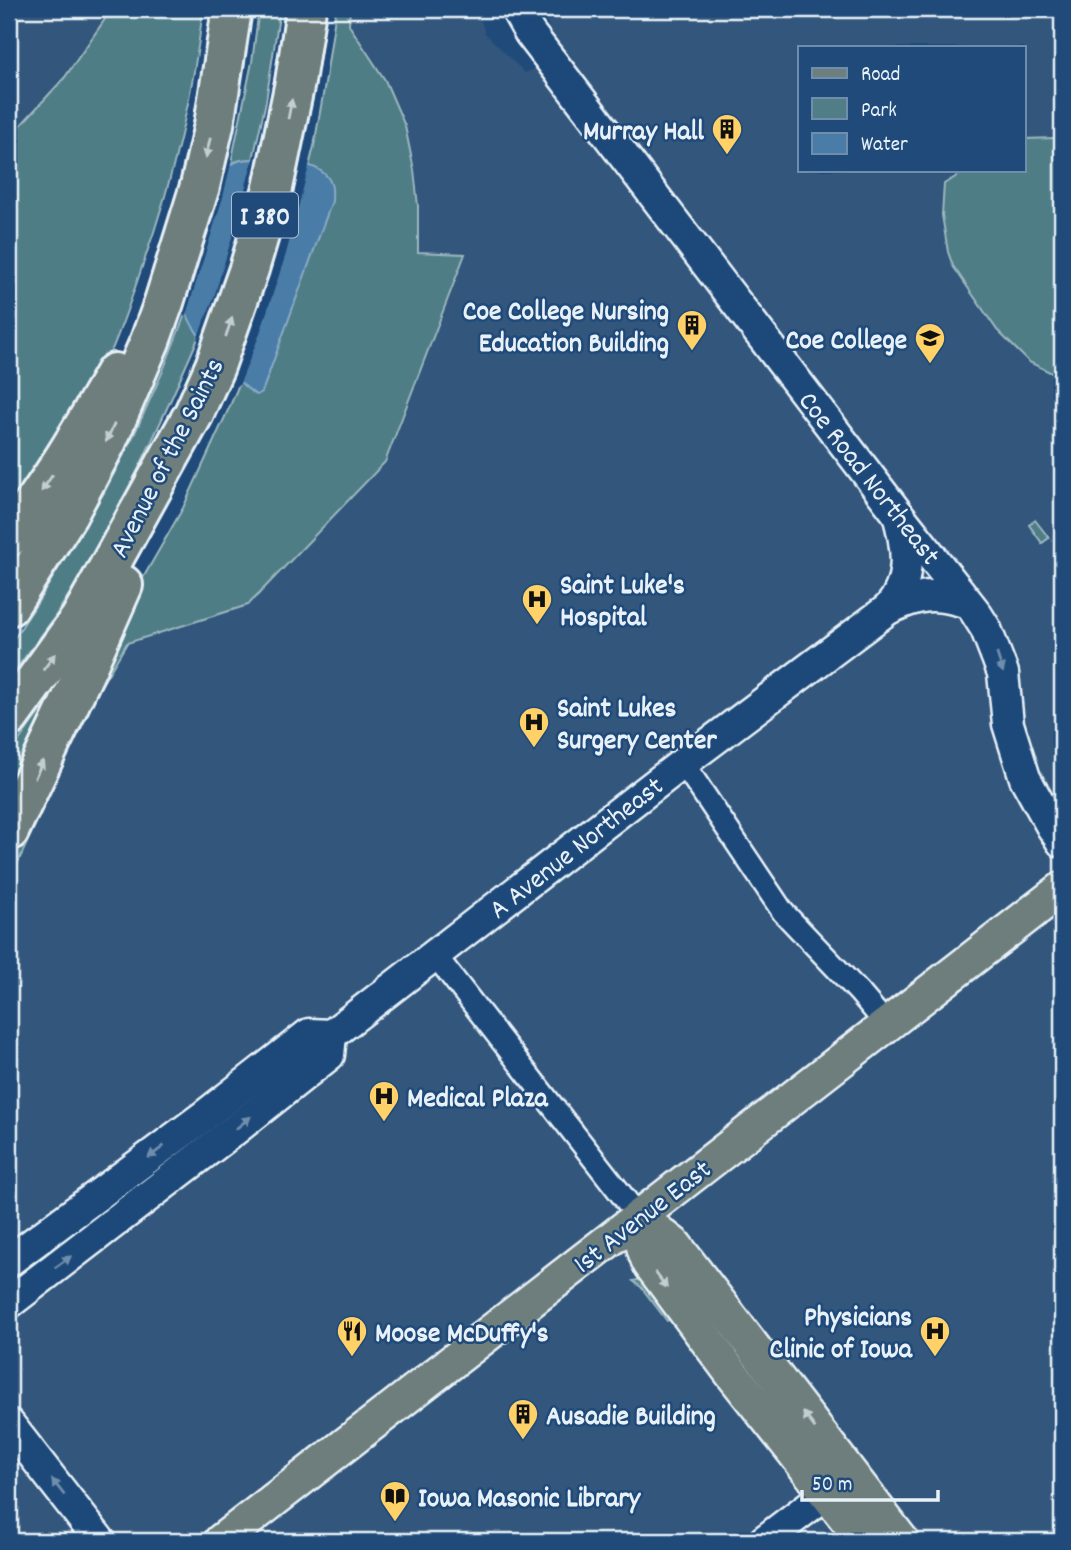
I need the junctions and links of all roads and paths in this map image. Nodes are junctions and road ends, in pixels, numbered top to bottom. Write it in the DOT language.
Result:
graph roads {
  1 [pos="232,9"];
  2 [pos="306,9"];
  3 [pos="516,9"];
  4 [pos="164,302"];
  5 [pos="194,413"];
  6 [pos="898,514"];
  7 [pos="9,537"];
  8 [pos="968,603"];
  9 [pos="9,606"];
  10 [pos="888,608"];
  11 [pos="9,717"];
  12 [pos="683,763"];
  13 [pos="9,831"];
  14 [pos="1062,842"];
  15 [pos="1062,889"];
  16 [pos="435,955"];
  17 [pos="887,1025"];
  18 [pos="331,1035"];
  19 [pos="639,1217"];
  20 [pos="9,1261"];
  21 [pos="9,1304"];
  22 [pos="9,1424"];
  23 [pos="839,1484"];
  24 [pos="100,1541"];
  25 [pos="220,1541"];
  26 [pos="764,1541"];
  27 [pos="864,1541"];
  28 [pos="902,1541"];
  1 -- 4 [label="highway, Avenue of the Saints / I 380, one-way"];
  5 -- 2 [label="highway, Avenue of the Saints / I 380, one-way"];
  3 -- 6 [label="street, Coe Road Northeast"];
  4 -- 7 [label="highway, one-way"];
  4 -- 9 [label="highway, Avenue of the Saints / I 380, one-way"];
  11 -- 5 [label="highway, Avenue of the Saints / I 380, one-way"];
  13 -- 5 [label="highway, one-way"];
  6 -- 8 [label="street, Coe Road Northeast"];
  6 -- 10 [label="street"];
  8 -- 10 [label="street"];
  8 -- 14 [label="street, Coe Road Northeast, one-way"];
  10 -- 12 [label="street, A Avenue Northeast"];
  12 -- 16 [label="street, A Avenue Northeast"];
  12 -- 17 [label="street"];
  15 -- 17 [label="main road, 1st Avenue East"];
  16 -- 18 [label="street, A Avenue Northeast"];
  16 -- 19 [label="street"];
  17 -- 19 [label="main road, 1st Avenue East"];
  18 -- 20 [label="street, A Avenue Northeast, one-way"];
  21 -- 18 [label="street, A Avenue Northeast, one-way"];
  19 -- 23 [label="main road"];
  19 -- 25 [label="main road, 1st Avenue East"];
  24 -- 22 [label="street, one-way"];
  23 -- 26 [label="street"];
  23 -- 27 [label="main road"];
  23 -- 28 [label="main road"];
}
